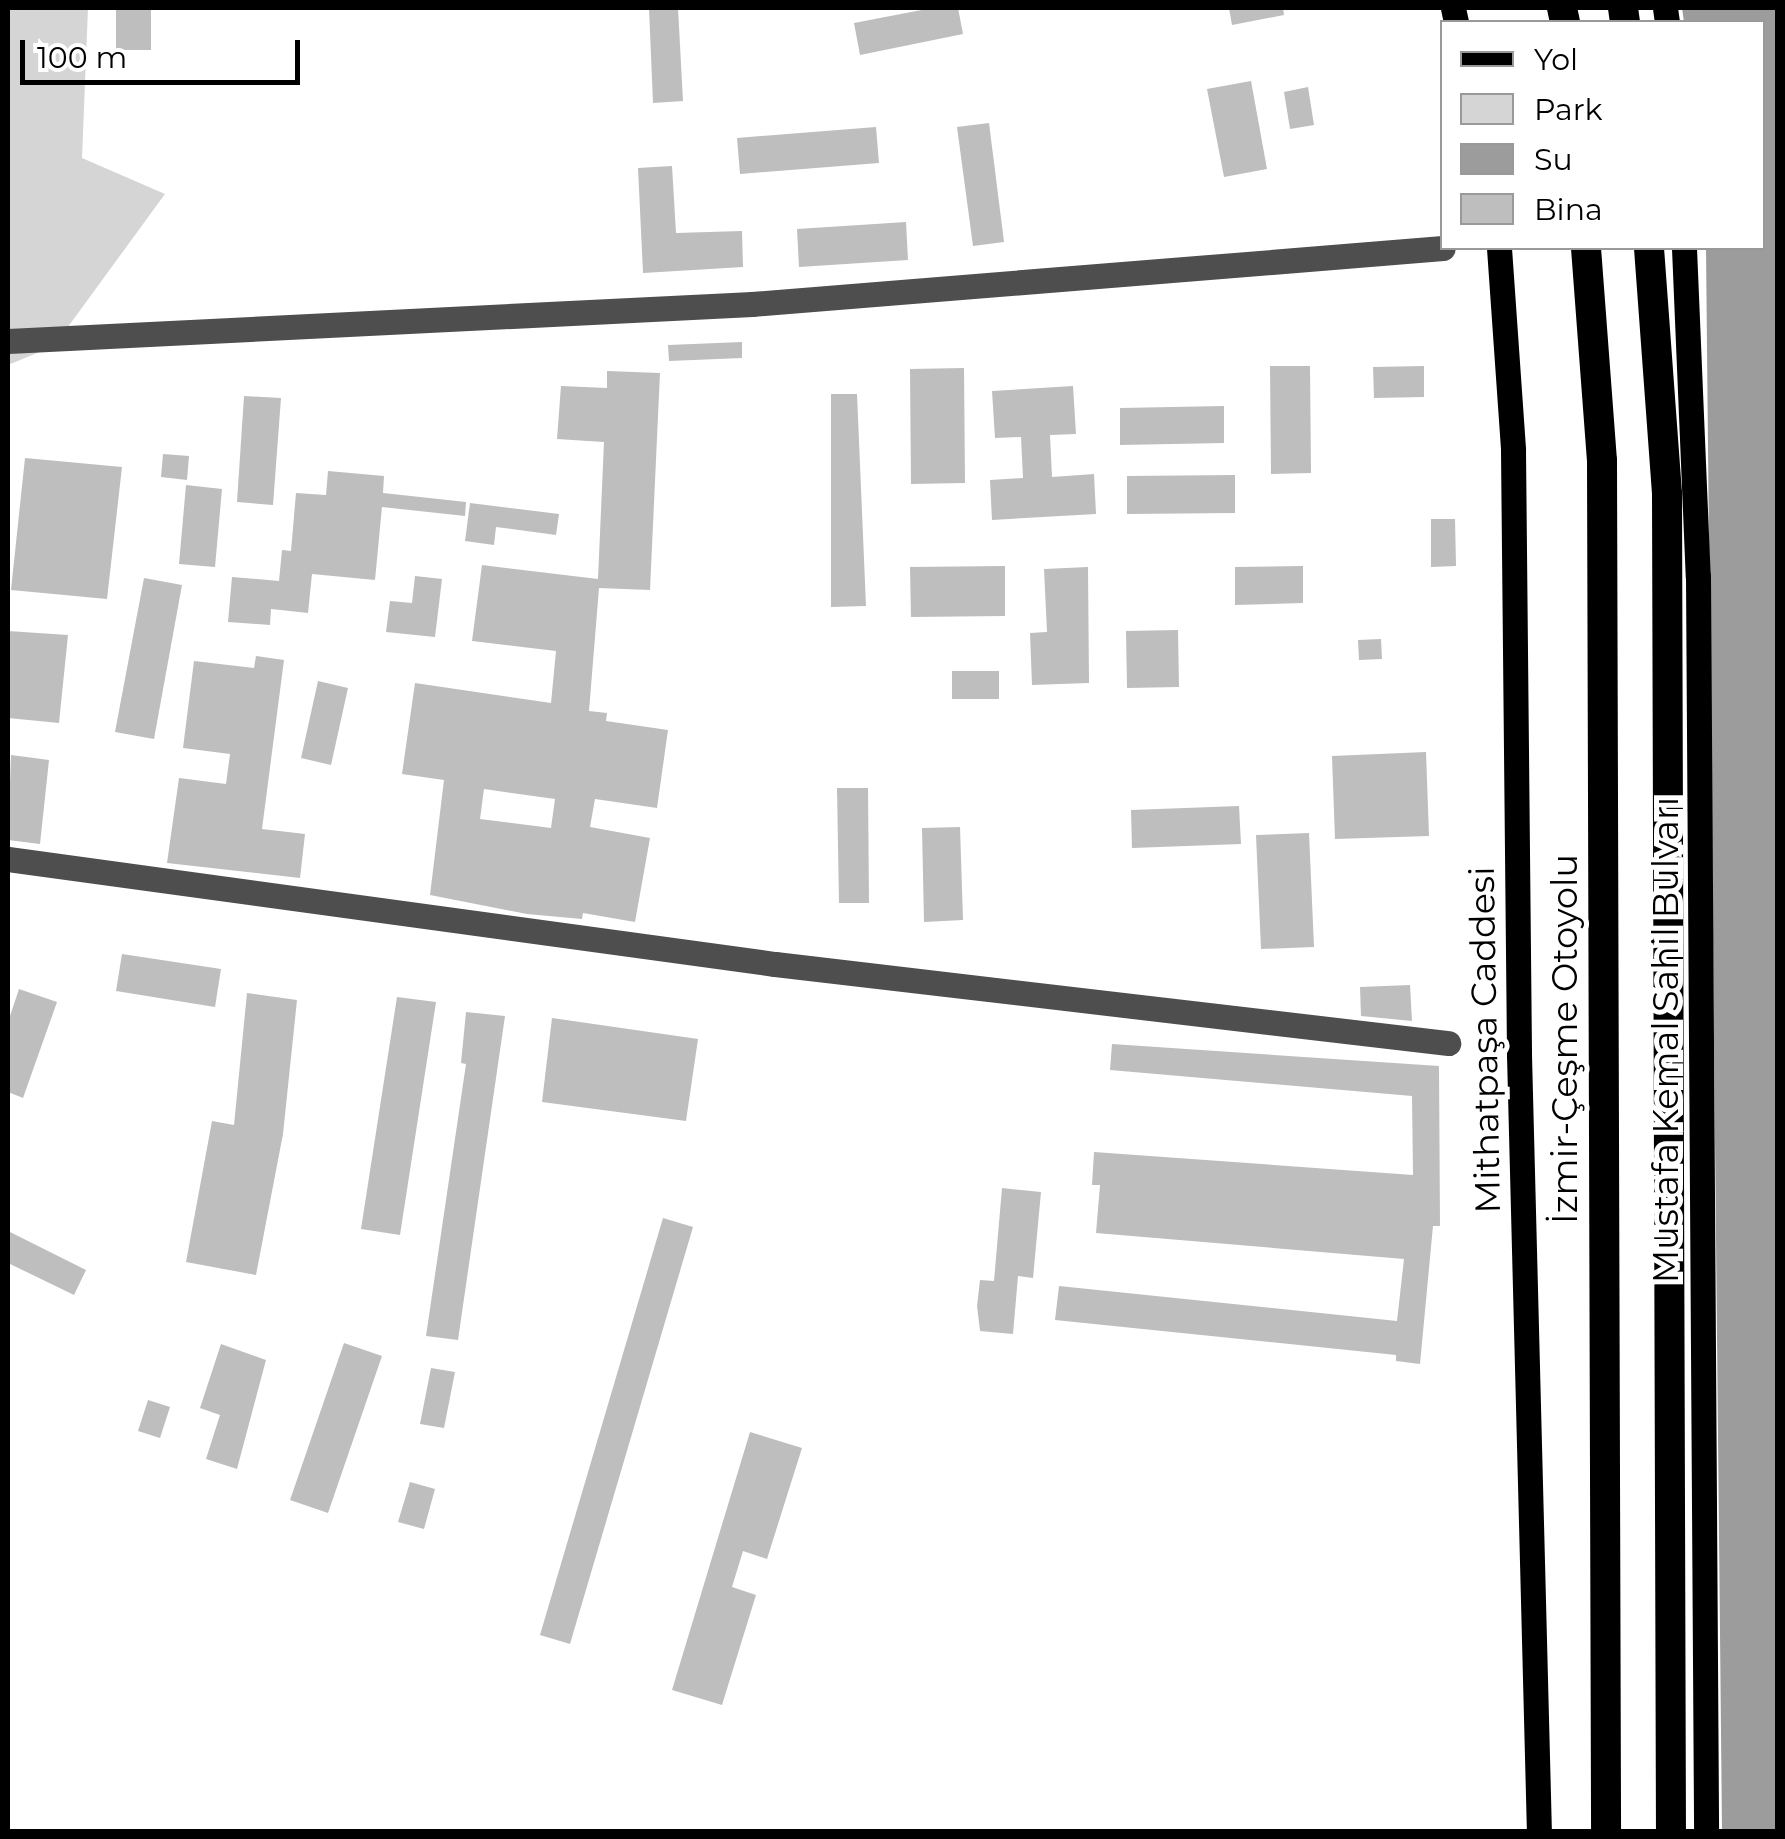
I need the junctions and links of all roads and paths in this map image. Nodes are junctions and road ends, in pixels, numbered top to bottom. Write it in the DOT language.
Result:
graph roads {
  1 [pos="1440,248"];
  2 [pos="1499,250"];
  3 [pos="1586,250"];
  4 [pos="1649,250"];
  5 [pos="1684,250"];
  6 [pos="8,342"];
  7 [pos="8,860"];
  8 [pos="1448,1043"];
  9 [pos="1539,1832"];
  10 [pos="1606,1832"];
  11 [pos="1671,1832"];
  12 [pos="1706,1832"];
  1 -- 6 [label="lane"];
  2 -- 9 [label="main road, Mithatpaşa Caddesi"];
  3 -- 10 [label="highway, İzmir-Çeşme Otoyolu"];
  4 -- 11 [label="highway"];
  5 -- 12 [label="main road, Mustafa Kemal Sahil Bulvarı"];
  7 -- 8 [label="lane"];
}
